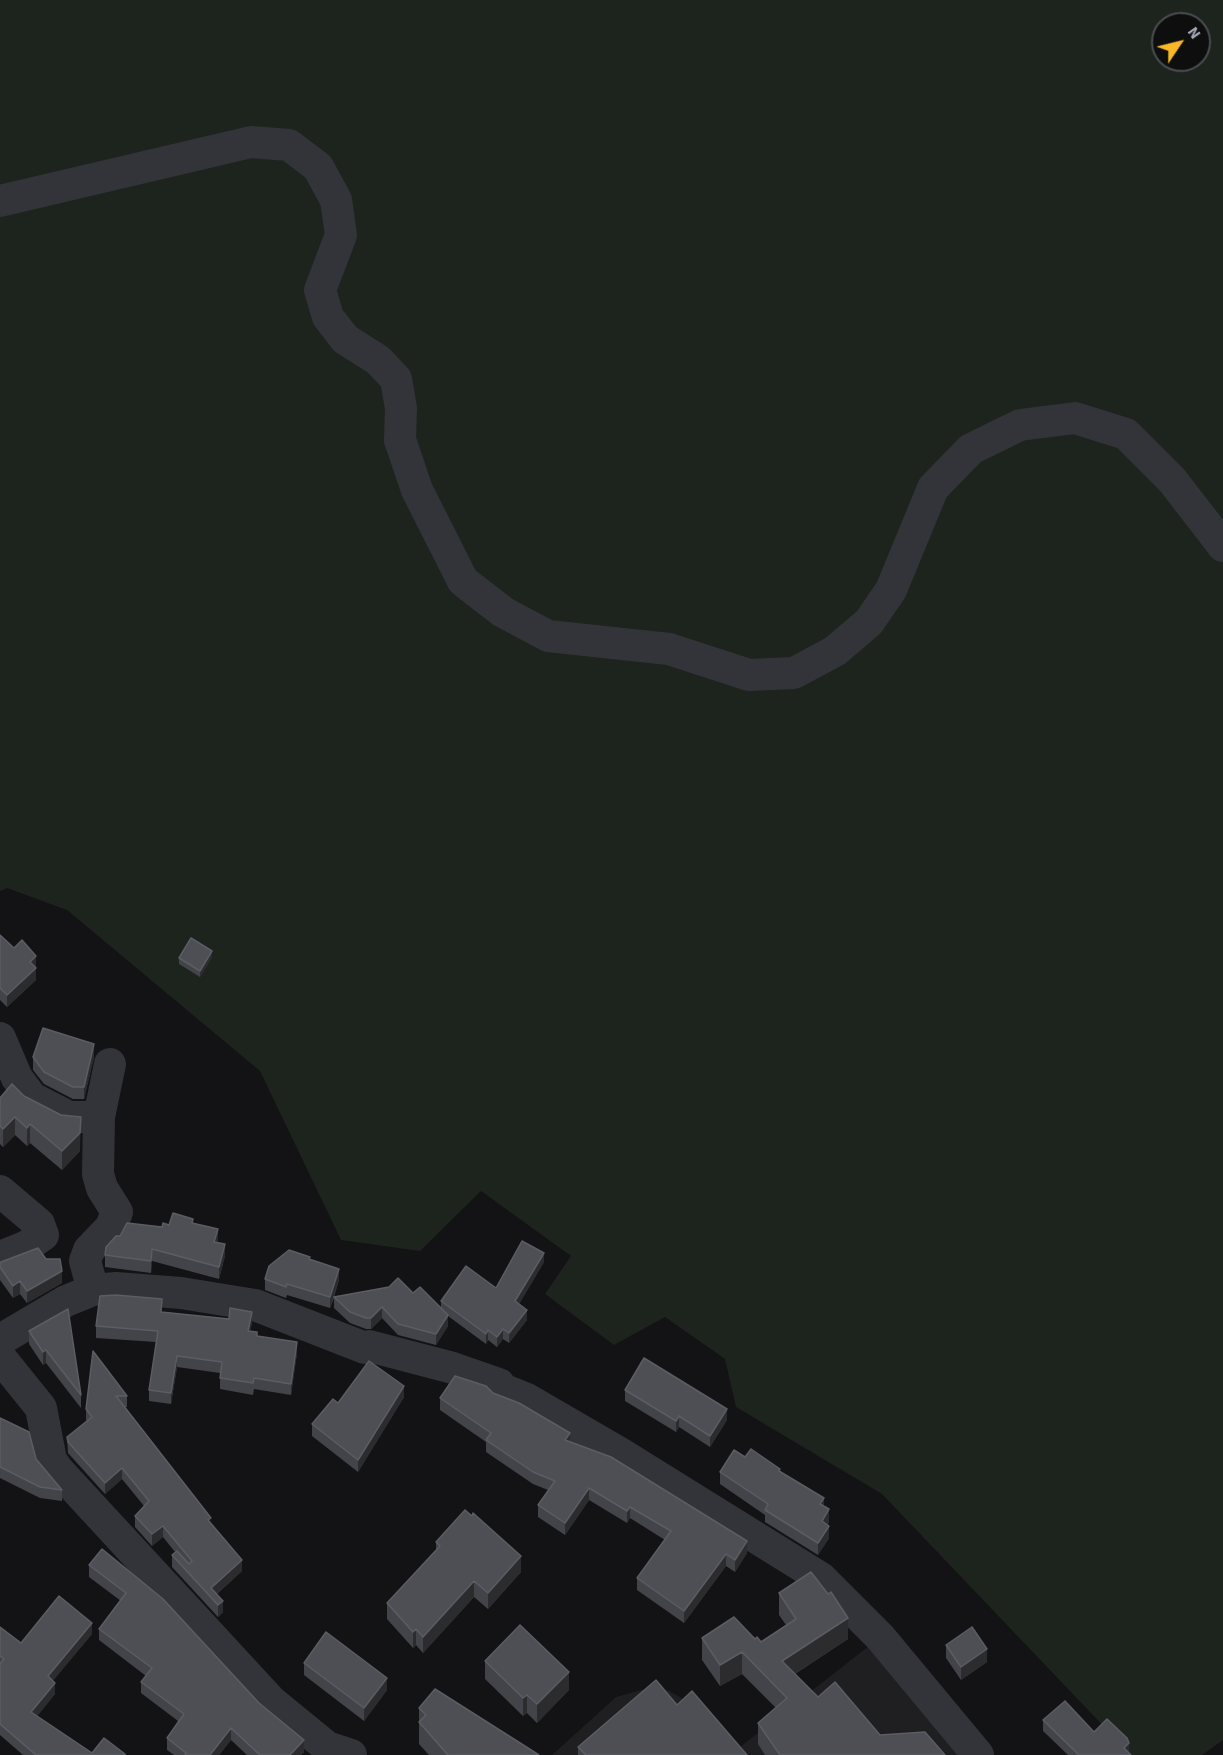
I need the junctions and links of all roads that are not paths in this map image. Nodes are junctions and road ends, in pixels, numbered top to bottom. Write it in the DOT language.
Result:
graph roads {
  1 [pos="0,201"];
  2 [pos="1223,546"];
  3 [pos="0,1038"];
  4 [pos="110,1064"];
  5 [pos="99,1117"];
  6 [pos="0,1191"];
  7 [pos="0,1257"];
  8 [pos="93,1290"];
  9 [pos="1,1338"];
  10 [pos="334,1752"];
  11 [pos="978,1755"];
  1 -- 2 [label="street"];
  3 -- 5 [label="street"];
  4 -- 5 [label="street"];
  5 -- 8 [label="street"];
  6 -- 7 [label="street"];
  8 -- 9 [label="street"];
  8 -- 11 [label="street"];
  9 -- 10 [label="street"];
}
